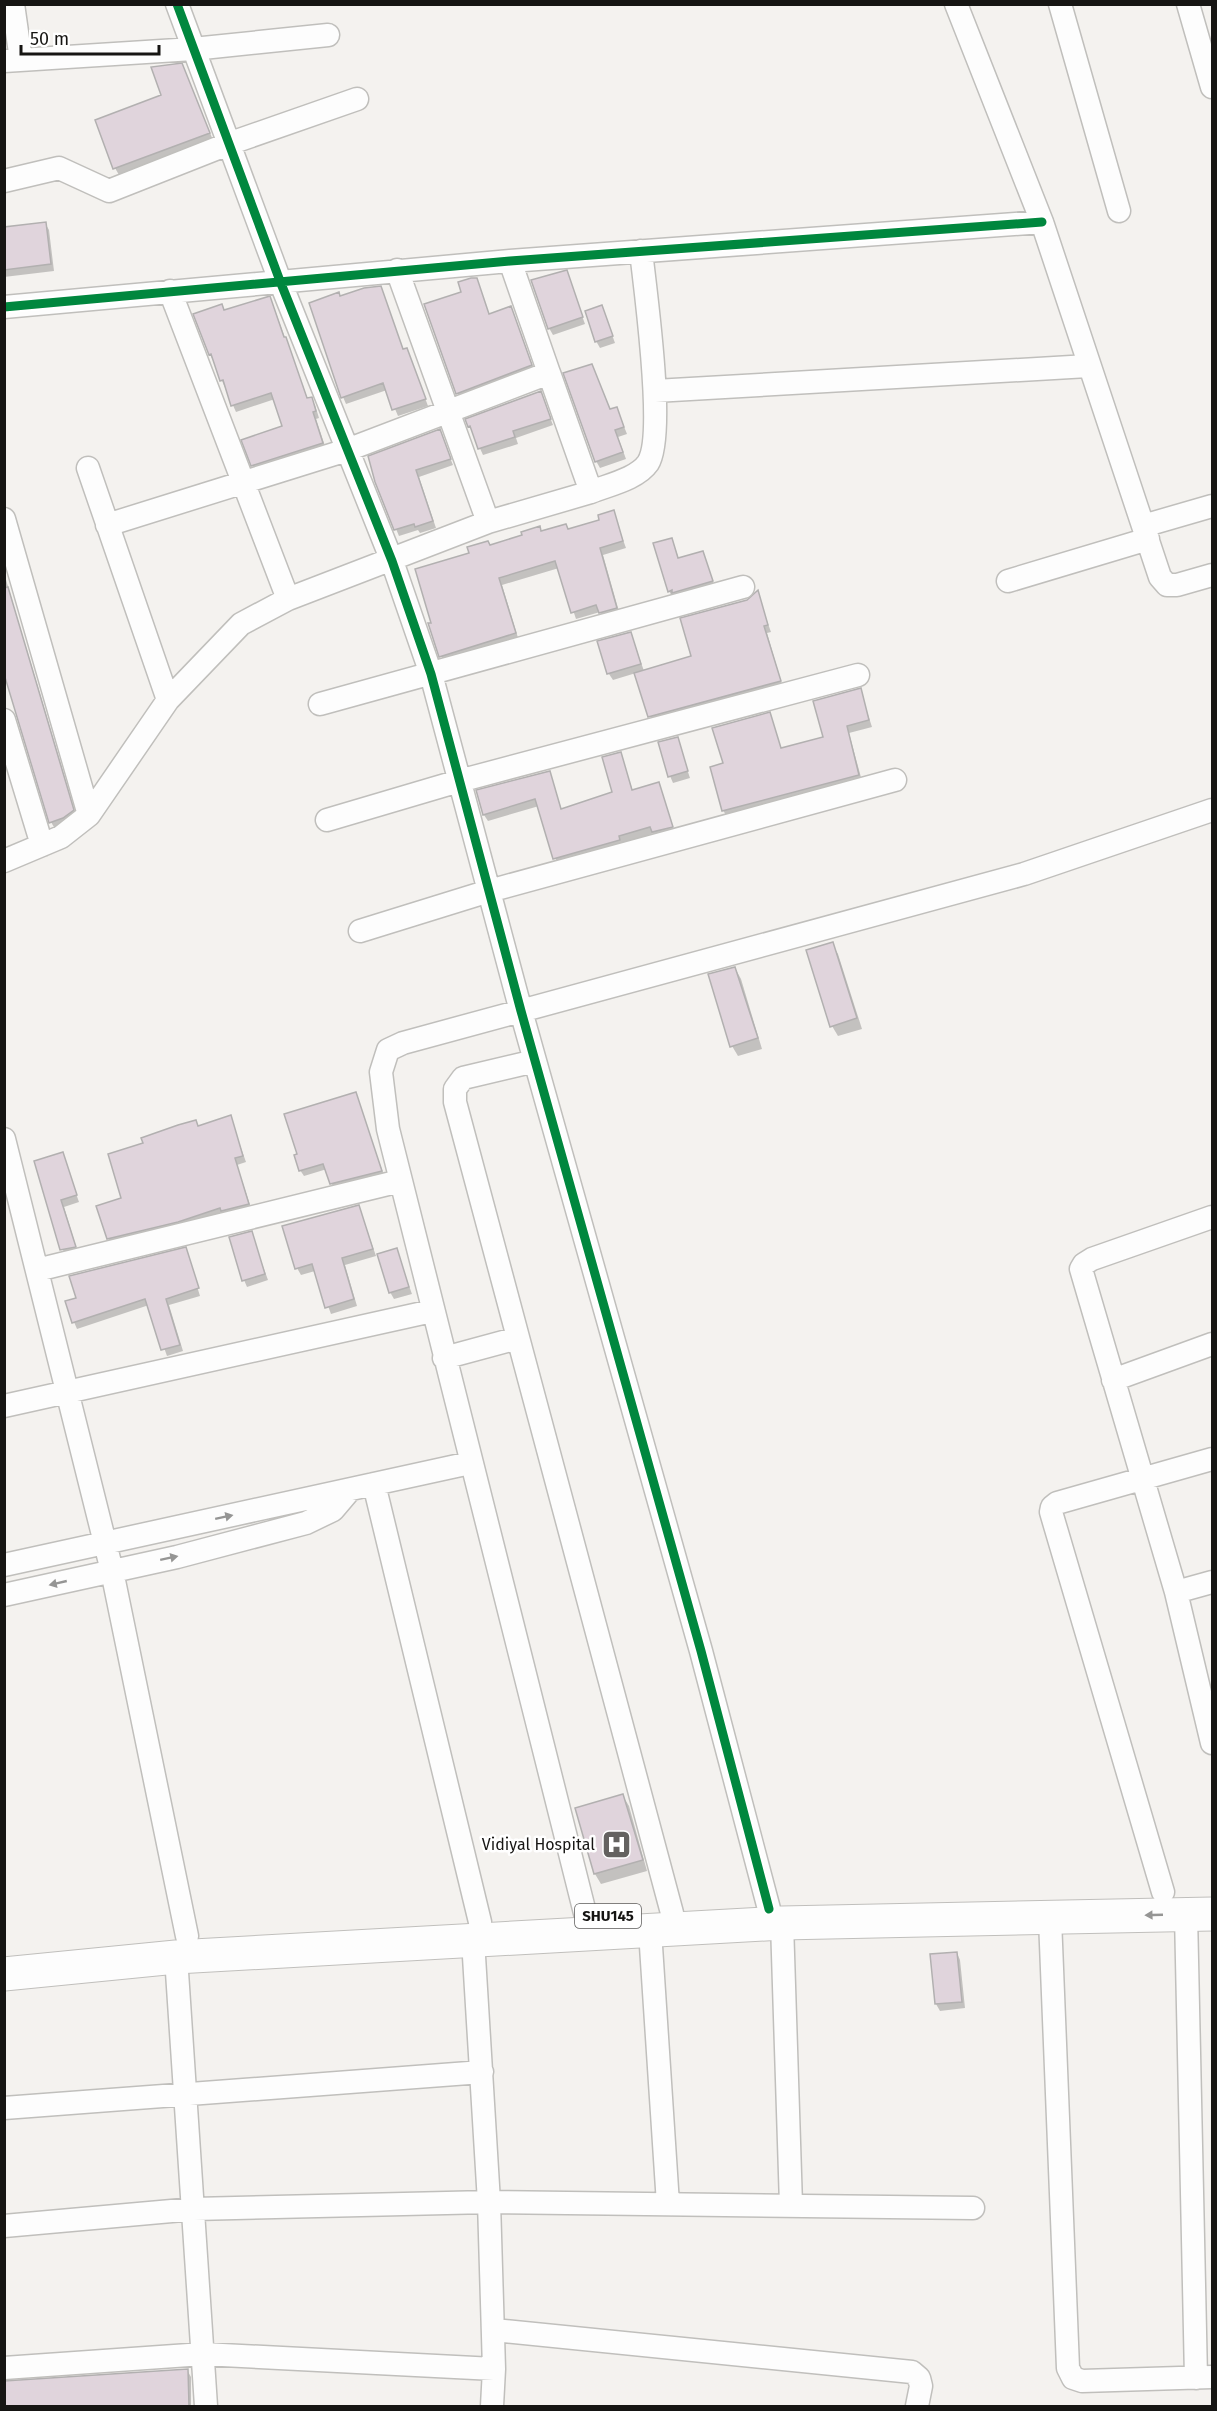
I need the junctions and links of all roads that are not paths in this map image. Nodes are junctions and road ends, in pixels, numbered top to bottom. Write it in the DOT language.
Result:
graph roads {
  1 [pos="13,4"];
  2 [pos="177,4"];
  3 [pos="956,4"];
  4 [pos="1060,4"];
  5 [pos="1188,4"];
  6 [pos="328,35"];
  7 [pos="193,49"];
  8 [pos="13,61"];
  9 [pos="1212,87"];
  10 [pos="357,99"];
  11 [pos="228,144"];
  12 [pos="4,181"];
  13 [pos="1119,211"];
  14 [pos="1042,222"];
  15 [pos="641,251"];
  16 [pos="510,261"];
  17 [pos="397,270"];
  18 [pos="280,280"];
  19 [pos="170,291"];
  20 [pos="4,307"];
  21 [pos="1088,366"];
  22 [pos="549,374"];
  23 [pos="655,391"];
  24 [pos="449,411"];
  25 [pos="347,450"];
  26 [pos="88,468"];
  27 [pos="244,483"];
  28 [pos="591,492"];
  29 [pos="1212,506"];
  30 [pos="4,519"];
  31 [pos="488,522"];
  32 [pos="107,525"];
  33 [pos="1145,532"];
  34 [pos="392,561"];
  35 [pos="1212,575"];
  36 [pos="1008,581"];
  37 [pos="743,587"];
  38 [pos="288,599"];
  39 [pos="430,674"];
  40 [pos="858,675"];
  41 [pos="168,700"];
  42 [pos="320,704"];
  43 [pos="4,720"];
  44 [pos="896,780"];
  45 [pos="459,781"];
  46 [pos="1212,810"];
  47 [pos="89,814"];
  48 [pos="327,820"];
  49 [pos="42,844"];
  50 [pos="4,861"];
  51 [pos="489,891"];
  52 [pos="360,931"];
  53 [pos="521,1011"];
  54 [pos="535,1061"];
  55 [pos="4,1139"];
  56 [pos="400,1181"];
  57 [pos="1212,1217"];
  58 [pos="37,1270"];
  59 [pos="432,1311"];
  60 [pos="518,1338"];
  61 [pos="1212,1344"];
  62 [pos="444,1358"];
  63 [pos="1113,1380"];
  64 [pos="68,1391"];
  65 [pos="4,1406"];
  66 [pos="1212,1459"];
  67 [pos="470,1463"];
  68 [pos="1143,1479"];
  69 [pos="374,1484"];
  70 [pos="350,1490"];
  71 [pos="105,1543"];
  72 [pos="4,1565"];
  73 [pos="112,1571"];
  74 [pos="1212,1582"];
  75 [pos="1176,1592"];
  76 [pos="4,1595"];
  77 [pos="1212,1743"];
  78 [pos="1212,1891"];
  79 [pos="1187,1907"];
  80 [pos="776,1916"];
  81 [pos="586,1917"];
  82 [pos="1050,1919"];
  83 [pos="661,1922"];
  84 [pos="476,1931"];
  85 [pos="181,1946"];
  86 [pos="4,1953"];
  87 [pos="4,1974"];
  88 [pos="482,2072"];
  89 [pos="186,2095"];
  90 [pos="4,2108"];
  91 [pos="489,2202"];
  92 [pos="668,2204"];
  93 [pos="791,2205"];
  94 [pos="973,2208"];
  95 [pos="194,2209"];
  96 [pos="4,2226"];
  97 [pos="494,2330"];
  98 [pos="203,2354"];
  99 [pos="4,2368"];
  100 [pos="495,2368"];
  101 [pos="1204,2378"];
  102 [pos="206,2406"];
  103 [pos="492,2406"];
  104 [pos="917,2406"];
  1 -- 8 [label="street"];
  2 -- 7 [label="street"];
  3 -- 14 [label="street"];
  4 -- 13 [label="street"];
  5 -- 9 [label="street"];
  6 -- 7 [label="street"];
  7 -- 8 [label="street"];
  7 -- 11 [label="street"];
  10 -- 11 [label="street"];
  11 -- 12 [label="street"];
  11 -- 18 [label="street"];
  14 -- 15 [label="street"];
  14 -- 21 [label="street"];
  15 -- 16 [label="street"];
  15 -- 23 [label="street"];
  16 -- 17 [label="street"];
  16 -- 22 [label="street"];
  17 -- 18 [label="street"];
  17 -- 24 [label="street"];
  18 -- 19 [label="street"];
  18 -- 25 [label="street"];
  19 -- 20 [label="street"];
  19 -- 27 [label="street"];
  21 -- 23 [label="street"];
  21 -- 33 [label="street"];
  22 -- 24 [label="street"];
  22 -- 28 [label="street"];
  23 -- 28 [label="street"];
  24 -- 25 [label="street"];
  24 -- 31 [label="street"];
  25 -- 27 [label="street"];
  25 -- 34 [label="street"];
  26 -- 32 [label="street"];
  27 -- 32 [label="street"];
  27 -- 38 [label="street"];
  28 -- 31 [label="street"];
  29 -- 33 [label="street"];
  30 -- 47 [label="street"];
  31 -- 34 [label="street"];
  32 -- 41 [label="street"];
  33 -- 35 [label="street"];
  33 -- 36 [label="street"];
  34 -- 38 [label="street"];
  34 -- 39 [label="street"];
  37 -- 39 [label="street"];
  38 -- 41 [label="street"];
  39 -- 42 [label="street"];
  39 -- 45 [label="street"];
  40 -- 45 [label="street"];
  41 -- 47 [label="street"];
  43 -- 49 [label="street"];
  44 -- 51 [label="street"];
  45 -- 48 [label="street"];
  45 -- 51 [label="street"];
  46 -- 53 [label="street"];
  47 -- 49 [label="street"];
  49 -- 50 [label="street"];
  51 -- 52 [label="street"];
  51 -- 53 [label="street"];
  53 -- 54 [label="street"];
  53 -- 56 [label="street"];
  54 -- 60 [label="street"];
  54 -- 80 [label="street"];
  55 -- 58 [label="street"];
  56 -- 58 [label="street"];
  56 -- 59 [label="street"];
  57 -- 63 [label="street"];
  58 -- 64 [label="street"];
  59 -- 62 [label="street"];
  59 -- 64 [label="street"];
  60 -- 62 [label="street"];
  60 -- 83 [label="street"];
  61 -- 63 [label="street"];
  62 -- 67 [label="street"];
  63 -- 68 [label="street"];
  64 -- 65 [label="street"];
  64 -- 71 [label="street"];
  66 -- 68 [label="street"];
  67 -- 69 [label="street"];
  67 -- 81 [label="street"];
  68 -- 75 [label="street"];
  68 -- 79 [label="street"];
  69 -- 70 [label="street"];
  69 -- 84 [label="street"];
  71 -- 70 [label="street, one-way"];
  73 -- 70 [label="street, one-way"];
  71 -- 72 [label="street"];
  71 -- 73 [label="street"];
  73 -- 76 [label="street, one-way"];
  73 -- 85 [label="street"];
  74 -- 75 [label="street"];
  75 -- 77 [label="street"];
  78 -- 79 [label="main road"];
  79 -- 80 [label="main road"];
  79 -- 82 [label="main road, one-way"];
  79 -- 101 [label="street"];
  80 -- 82 [label="main road"];
  80 -- 83 [label="main road"];
  80 -- 93 [label="street"];
  81 -- 83 [label="main road, SHU145"];
  81 -- 84 [label="main road, SHU145"];
  82 -- 101 [label="street"];
  83 -- 84 [label="main road"];
  83 -- 92 [label="street"];
  84 -- 85 [label="main road"];
  84 -- 88 [label="street"];
  85 -- 86 [label="main road"];
  85 -- 87 [label="main road"];
  85 -- 89 [label="street"];
  88 -- 89 [label="street"];
  88 -- 91 [label="street"];
  89 -- 90 [label="street"];
  89 -- 95 [label="street"];
  91 -- 92 [label="street"];
  91 -- 95 [label="street"];
  91 -- 97 [label="street"];
  92 -- 93 [label="street"];
  93 -- 94 [label="street"];
  95 -- 96 [label="street"];
  95 -- 98 [label="street"];
  97 -- 100 [label="street"];
  97 -- 104 [label="street"];
  98 -- 99 [label="street"];
  98 -- 100 [label="street"];
  98 -- 102 [label="street"];
  100 -- 103 [label="street"];
}
